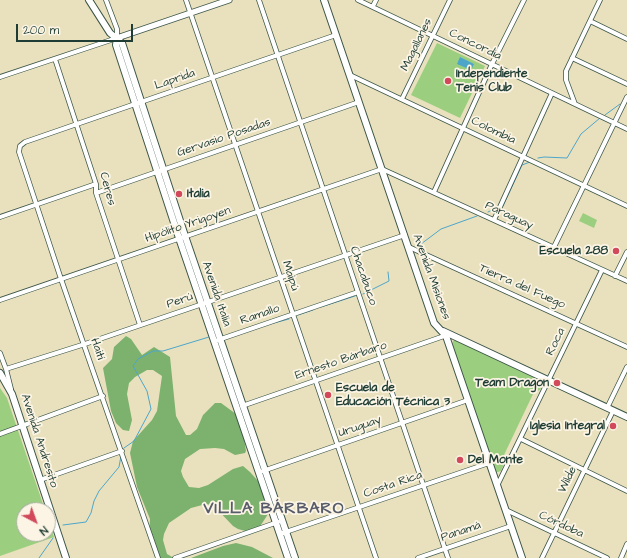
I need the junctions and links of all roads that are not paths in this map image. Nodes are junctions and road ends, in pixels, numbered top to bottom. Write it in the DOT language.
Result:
graph roads {
  1 [pos="89,0"];
  2 [pos="106,0"];
  3 [pos="186,0"];
  4 [pos="229,0"];
  5 [pos="259,0"];
  6 [pos="324,0"];
  7 [pos="358,0"];
  8 [pos="376,0"];
  9 [pos="450,0"];
  10 [pos="524,0"];
  11 [pos="600,0"];
  12 [pos="373,6"];
  13 [pos="190,13"];
  14 [pos="590,21"];
  15 [pos="336,35"];
  16 [pos="432,35"];
  17 [pos="117,38"];
  18 [pos="627,39"];
  19 [pos="278,55"];
  20 [pos="572,58"];
  21 [pos="56,59"];
  22 [pos="492,64"];
  23 [pos="350,75"];
  24 [pos="0,77"];
  25 [pos="212,78"];
  26 [pos="627,84"];
  27 [pos="552,93"];
  28 [pos="627,97"];
  29 [pos="402,99"];
  30 [pos="359,102"];
  31 [pos="138,103"];
  32 [pos="575,104"];
  33 [pos="300,122"];
  34 [pos="614,123"];
  35 [pos="77,124"];
  36 [pos="463,127"];
  37 [pos="627,129"];
  38 [pos="235,145"];
  39 [pos="20,146"];
  40 [pos="524,156"];
  41 [pos="382,168"];
  42 [pos="160,171"];
  43 [pos="96,184"];
  44 [pos="584,185"];
  45 [pos="323,189"];
  46 [pos="434,192"];
  47 [pos="96,193"];
  48 [pos="37,204"];
  49 [pos="627,206"];
  50 [pos="258,211"];
  51 [pos="0,217"];
  52 [pos="494,220"];
  53 [pos="405,235"];
  54 [pos="182,237"];
  55 [pos="409,247"];
  56 [pos="554,248"];
  57 [pos="627,252"];
  58 [pos="346,255"];
  59 [pos="118,260"];
  60 [pos="602,270"];
  61 [pos="616,276"];
  62 [pos="280,277"];
  63 [pos="61,279"];
  64 [pos="627,281"];
  65 [pos="358,292"];
  66 [pos="0,300"];
  67 [pos="204,303"];
  68 [pos="293,314"];
  69 [pos="577,323"];
  70 [pos="140,325"];
  71 [pos="446,333"];
  72 [pos="217,340"];
  73 [pos="85,344"];
  74 [pos="627,347"];
  75 [pos="0,354"];
  76 [pos="380,358"];
  77 [pos="627,367"];
  78 [pos="6,369"];
  79 [pos="0,373"];
  80 [pos="316,380"];
  81 [pos="549,380"];
  82 [pos="12,394"];
  83 [pos="103,396"];
  84 [pos="468,400"];
  85 [pos="240,406"];
  86 [pos="610,409"];
  87 [pos="627,417"];
  88 [pos="402,423"];
  89 [pos="23,426"];
  90 [pos="0,434"];
  91 [pos="520,439"];
  92 [pos="338,445"];
  93 [pos="122,451"];
  94 [pos="489,463"];
  95 [pos="584,470"];
  96 [pos="262,472"];
  97 [pos="40,480"];
  98 [pos="424,485"];
  99 [pos="497,486"];
  100 [pos="627,491"];
  101 [pos="359,508"];
  102 [pos="505,510"];
  103 [pos="279,522"];
  104 [pos="511,526"];
  105 [pos="283,533"];
  106 [pos="554,533"];
  107 [pos="627,544"];
  108 [pos="445,548"];
  109 [pos="66,558"];
  110 [pos="158,558"];
  111 [pos="175,558"];
  112 [pos="288,558"];
  113 [pos="295,558"];
  114 [pos="376,558"];
  115 [pos="418,558"];
  116 [pos="448,558"];
  117 [pos="522,558"];
  118 [pos="542,558"];
  119 [pos="607,558"];
  120 [pos="621,558"];
  1 -- 17 [label="main road"];
  2 -- 17 [label="street, Avenida Italia"];
  3 -- 13 [label="street, Maipú"];
  4 -- 13 [label="street"];
  5 -- 19 [label="street, Chacabuco"];
  6 -- 15 [label="main road, Avenida Misiones"];
  7 -- 12 [label="street, Concordia"];
  8 -- 12 [label="street"];
  9 -- 16 [label="street, Magallanes"];
  10 -- 22 [label="street"];
  11 -- 14 [label="street"];
  12 -- 16 [label="street, Concordia"];
  13 -- 17 [label="street"];
  13 -- 25 [label="street, Maipú"];
  14 -- 18 [label="street"];
  14 -- 20 [label="street"];
  15 -- 19 [label="street, Laprida"];
  15 -- 23 [label="main road, Avenida Misiones"];
  16 -- 22 [label="street, Concordia"];
  16 -- 29 [label="street, Magallanes"];
  17 -- 21 [label="street"];
  17 -- 31 [label="main road, Avenida Italia"];
  19 -- 25 [label="street, Laprida"];
  19 -- 33 [label="street, Chacabuco"];
  20 -- 26 [label="street"];
  20 -- 32 [label="street"];
  21 -- 24 [label="street"];
  21 -- 35 [label="street, Ceres"];
  22 -- 27 [label="street, Concordia"];
  22 -- 36 [label="street"];
  23 -- 29 [label="street, Colombia"];
  23 -- 30 [label="main road, Avenida Misiones"];
  25 -- 31 [label="street, Laprida"];
  25 -- 38 [label="street, Maipú"];
  27 -- 32 [label="street, Concordia"];
  27 -- 40 [label="street"];
  28 -- 34 [label="street"];
  29 -- 36 [label="street, Colombia"];
  30 -- 33 [label="street, Gervasio Posadas"];
  30 -- 41 [label="main road, Avenida Misiones"];
  31 -- 35 [label="street, Laprida"];
  31 -- 42 [label="main road, Avenida Italia"];
  32 -- 34 [label="street, Concordia"];
  33 -- 38 [label="street, Gervasio Posadas"];
  33 -- 45 [label="street, Chacabuco"];
  34 -- 37 [label="street, Concordia"];
  34 -- 44 [label="street"];
  35 -- 39 [label="street, Laprida"];
  35 -- 43 [label="street, Ceres"];
  36 -- 40 [label="street, Colombia"];
  36 -- 46 [label="street"];
  38 -- 42 [label="street, Gervasio Posadas"];
  38 -- 50 [label="street, Maipú"];
  39 -- 48 [label="street, Haití"];
  40 -- 44 [label="street, Colombia"];
  40 -- 52 [label="street"];
  41 -- 45 [label="street, Hipólito Yrigoyen"];
  41 -- 46 [label="street, Paraguay"];
  41 -- 53 [label="main road, Avenida Misiones"];
  42 -- 47 [label="street, Gervasio Posadas"];
  42 -- 54 [label="main road, Avenida Italia"];
  43 -- 47 [label="street, Ceres"];
  43 -- 48 [label="street"];
  44 -- 49 [label="street, Colombia"];
  44 -- 56 [label="street"];
  45 -- 50 [label="street, Hipólito Yrigoyen"];
  45 -- 58 [label="street, Chacabuco"];
  46 -- 52 [label="street, Paraguay"];
  47 -- 59 [label="street, Ceres"];
  48 -- 51 [label="street"];
  48 -- 63 [label="street, Haití"];
  50 -- 54 [label="street, Hipólito Yrigoyen"];
  50 -- 62 [label="street, Maipú"];
  52 -- 56 [label="street, Paraguay"];
  53 -- 55 [label="main road, Avenida Misiones"];
  53 -- 58 [label="street, Perú"];
  54 -- 59 [label="street, Hipólito Yrigoyen"];
  54 -- 67 [label="main road, Avenida Italia"];
  55 -- 69 [label="street, Tierra del Fuego"];
  55 -- 71 [label="main road, Avenida Misiones"];
  56 -- 60 [label="street, Paraguay"];
  57 -- 61 [label="street"];
  58 -- 62 [label="street, Perú"];
  58 -- 65 [label="street, Chacabuco"];
  59 -- 63 [label="street, Hipólito Yrigoyen"];
  59 -- 70 [label="street, Ceres"];
  60 -- 61 [label="street, Paraguay"];
  60 -- 69 [label="street, Roca"];
  61 -- 64 [label="street, Paraguay"];
  62 -- 67 [label="street, Perú"];
  62 -- 68 [label="street, Maipú"];
  63 -- 66 [label="street, Hipólito Yrigoyen"];
  63 -- 73 [label="street, Haití"];
  65 -- 68 [label="street, Ramallo"];
  65 -- 76 [label="street, Chacabuco"];
  67 -- 70 [label="street, Perú"];
  67 -- 72 [label="main road, Avenida Italia"];
  68 -- 72 [label="street, Ramallo"];
  68 -- 80 [label="street, Maipú"];
  69 -- 74 [label="street, Tierra del Fuego"];
  69 -- 81 [label="street, Roca"];
  70 -- 73 [label="street, Perú"];
  71 -- 76 [label="street, Ernesto Bárbaro"];
  71 -- 81 [label="main road"];
  71 -- 84 [label="main road, Avenida Misiones"];
  72 -- 85 [label="main road, Avenida Italia"];
  73 -- 78 [label="street, Perú"];
  73 -- 83 [label="street, Haití"];
  75 -- 78 [label="street, Avenida Andresito"];
  76 -- 80 [label="street, Ernesto Bárbaro"];
  76 -- 88 [label="street, Chacabuco"];
  77 -- 86 [label="street, Wilde"];
  78 -- 82 [label="street, Avenida Andresito"];
  79 -- 82 [label="main road"];
  80 -- 85 [label="street, Ernesto Bárbaro"];
  80 -- 92 [label="street, Maipú"];
  81 -- 86 [label="main road"];
  81 -- 91 [label="street, Roca"];
  82 -- 89 [label="main road, Avenida Andresito"];
  83 -- 89 [label="street"];
  83 -- 93 [label="street, Haití"];
  84 -- 88 [label="street, Uruguay"];
  84 -- 94 [label="main road, Avenida Misiones"];
  85 -- 96 [label="main road, Avenida Italia"];
  86 -- 87 [label="main road"];
  86 -- 95 [label="street, Wilde"];
  88 -- 92 [label="street, Uruguay"];
  88 -- 98 [label="street, Chacabuco"];
  89 -- 90 [label="street"];
  89 -- 97 [label="main road, Avenida Andresito"];
  91 -- 95 [label="street"];
  91 -- 99 [label="street, Roca"];
  92 -- 96 [label="street, Uruguay"];
  92 -- 101 [label="street, Maipú"];
  93 -- 97 [label="street"];
  93 -- 110 [label="street, Haití"];
  94 -- 98 [label="street, Costa Rica"];
  94 -- 99 [label="main road, Avenida Misiones"];
  95 -- 100 [label="street"];
  95 -- 106 [label="street, Wilde"];
  96 -- 103 [label="main road, Avenida Italia"];
  97 -- 109 [label="main road, Avenida Andresito"];
  98 -- 101 [label="street, Costa Rica"];
  98 -- 108 [label="street, Chacabuco"];
  99 -- 102 [label="main road, Avenida Misiones"];
  101 -- 105 [label="street, Costa Rica"];
  101 -- 114 [label="street, Maipú"];
  102 -- 104 [label="main road, Avenida Misiones"];
  102 -- 106 [label="street, Córdoba"];
  103 -- 105 [label="main road, Avenida Italia"];
  103 -- 111 [label="street"];
  104 -- 108 [label="street, Panamá"];
  104 -- 117 [label="main road, Avenida Misiones"];
  105 -- 112 [label="main road, Avenida Italia"];
  105 -- 113 [label="main road, Avenida Italia"];
  106 -- 118 [label="street, Wilde"];
  106 -- 119 [label="street, Córdoba"];
  107 -- 120 [label="street"];
  108 -- 115 [label="street, Panamá"];
  108 -- 116 [label="street, Chacabuco"];
}
